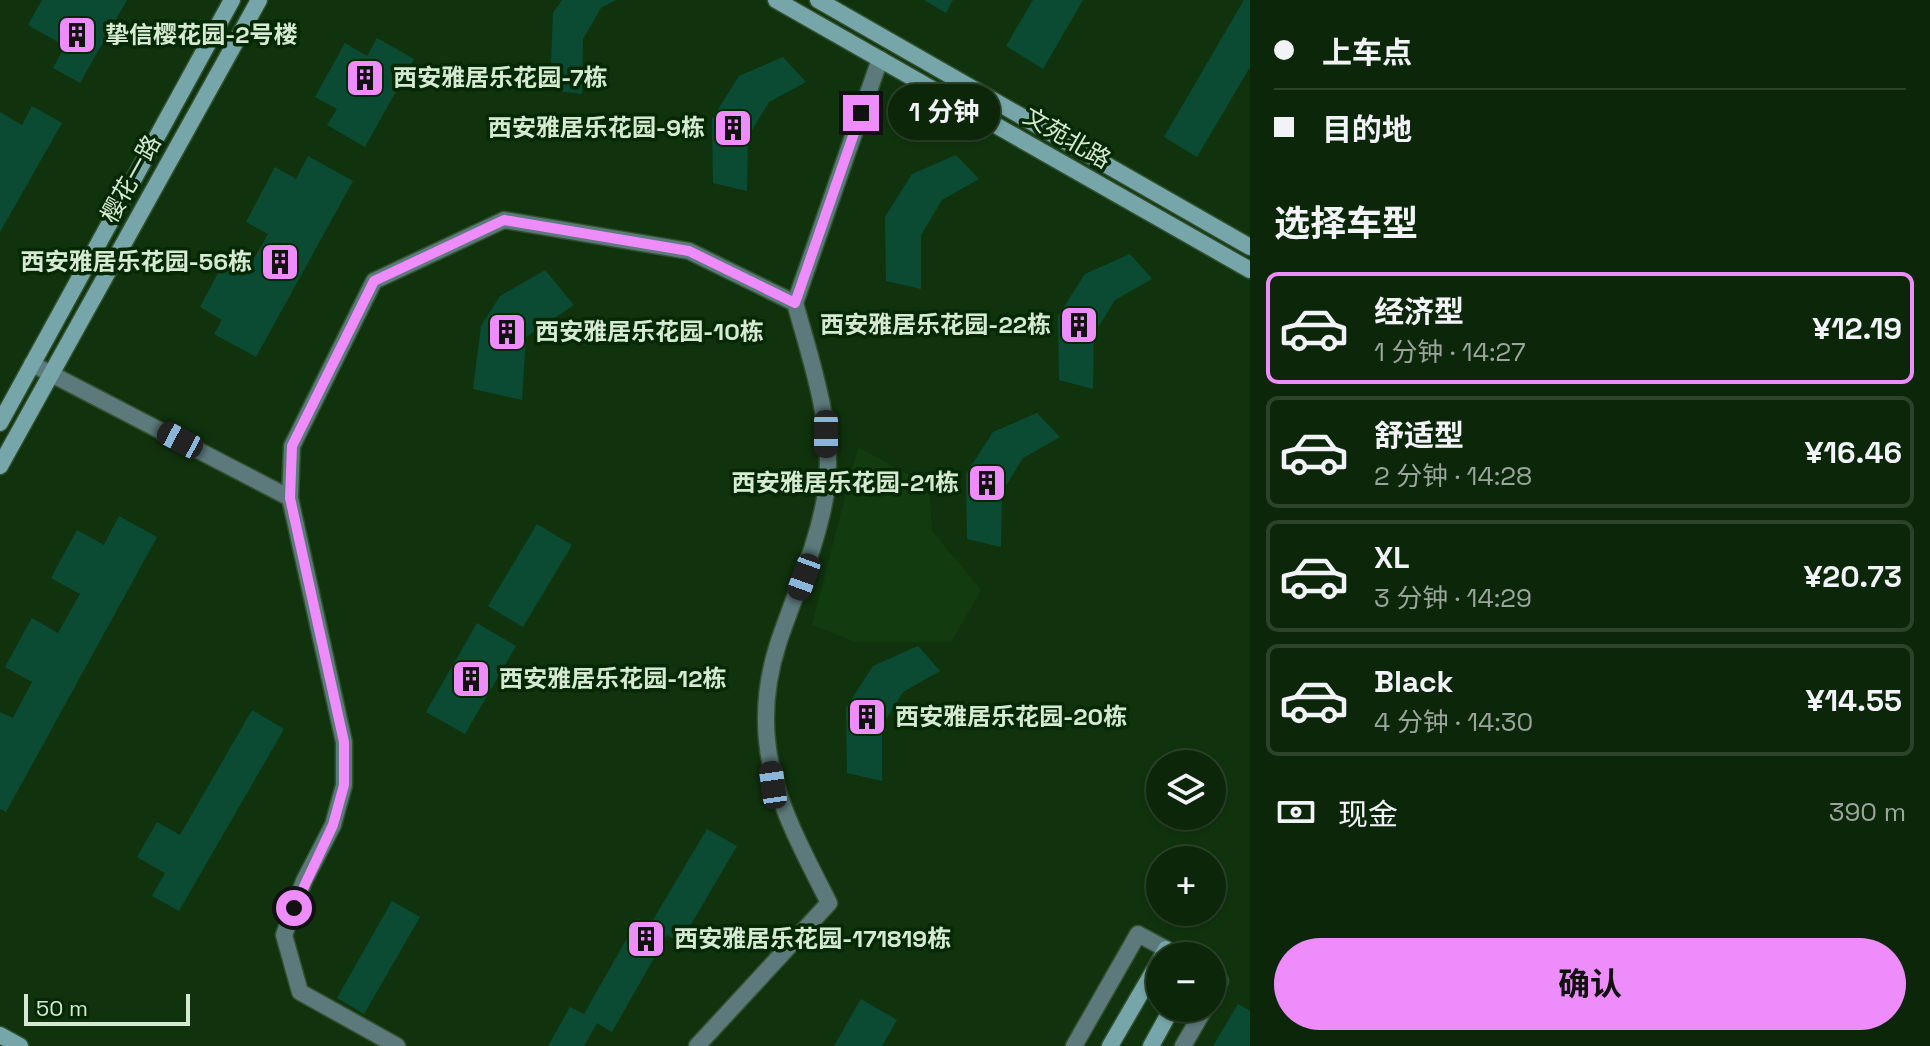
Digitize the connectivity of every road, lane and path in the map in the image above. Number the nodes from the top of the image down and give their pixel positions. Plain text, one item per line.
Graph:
1 (232, 0) edge
2 (259, 0) edge
3 (776, 0) edge
4 (818, 0) edge
5 (880, 59) junction
6 (1250, 247) edge
7 (1250, 270) edge
8 (795, 303) junction
9 (32, 364) junction
10 (50, 372) junction
11 (0, 423) edge
12 (0, 466) edge
13 (290, 498) junction
14 (1149, 942) edge
15 (1146, 988) edge
16 (1164, 1022) edge
17 (1197, 1022) edge
18 (0, 1035) edge
19 (20, 1046) edge
20 (397, 1046) edge
21 (697, 1046) edge
22 (1074, 1046) edge
23 (1110, 1046) edge
24 (1151, 1046) edge
25 (1183, 1046) edge

1 - 9 street, 樱花一路
2 - 10 street, 樱花一路
3 - 5 street, 文苑北路
4 - 6 street, 文苑北路
5 - 7 street, 文苑北路
5 - 8 street
8 - 13 street
8 - 21 street
9 - 10 street
9 - 11 street, 樱花一路
10 - 12 street, 樱花一路
10 - 13 street
13 - 20 street
14 - 22 street
15 - 23 street
16 - 24 street
17 - 25 street
18 - 19 street

